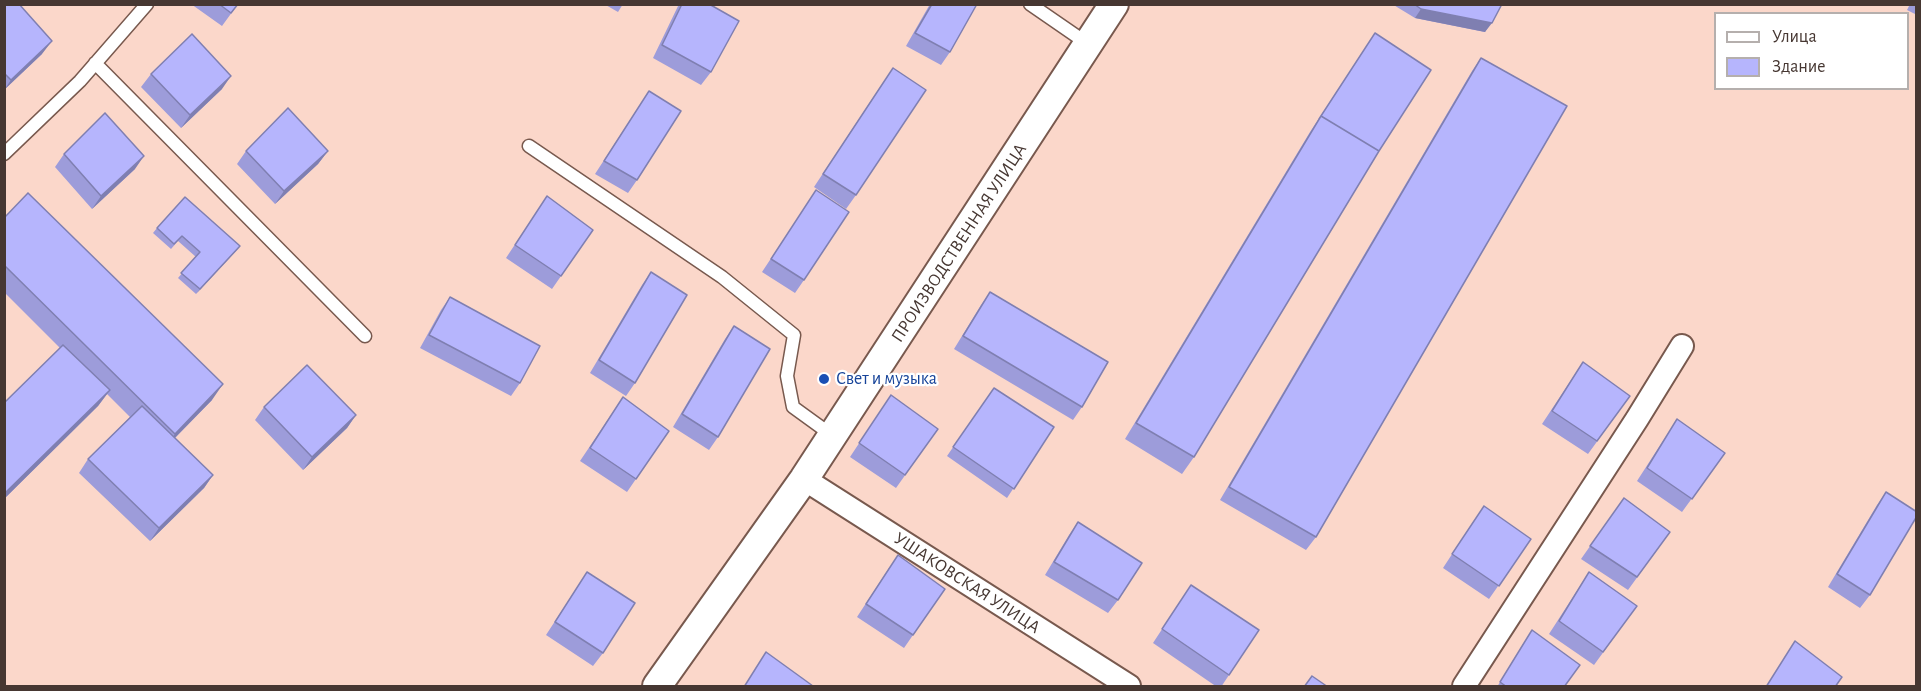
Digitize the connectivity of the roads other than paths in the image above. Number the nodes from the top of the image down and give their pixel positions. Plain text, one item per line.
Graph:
1 (147, 4) edge
2 (1030, 4) edge
3 (1114, 4) edge
4 (1089, 44) junction
5 (95, 63) junction
6 (529, 146) dead end
7 (4, 154) edge
8 (364, 336) dead end
9 (1682, 346) dead end
10 (833, 436) junction
11 (804, 479) junction
12 (657, 687) edge
13 (1129, 687) edge
14 (1464, 687) edge

1 - 5 lane
2 - 4 lane
3 - 4 street, ПРОИЗВОДСТВЕННАЯ УЛИЦА
4 - 10 street, ПРОИЗВОДСТВЕННАЯ УЛИЦА
5 - 7 lane
5 - 8 lane
6 - 10 lane
9 - 14 street
10 - 11 street, ПРОИЗВОДСТВЕННАЯ УЛИЦА
11 - 12 street, ПРОИЗВОДСТВЕННАЯ УЛИЦА
11 - 13 street, УШАКОВСКАЯ УЛИЦА

